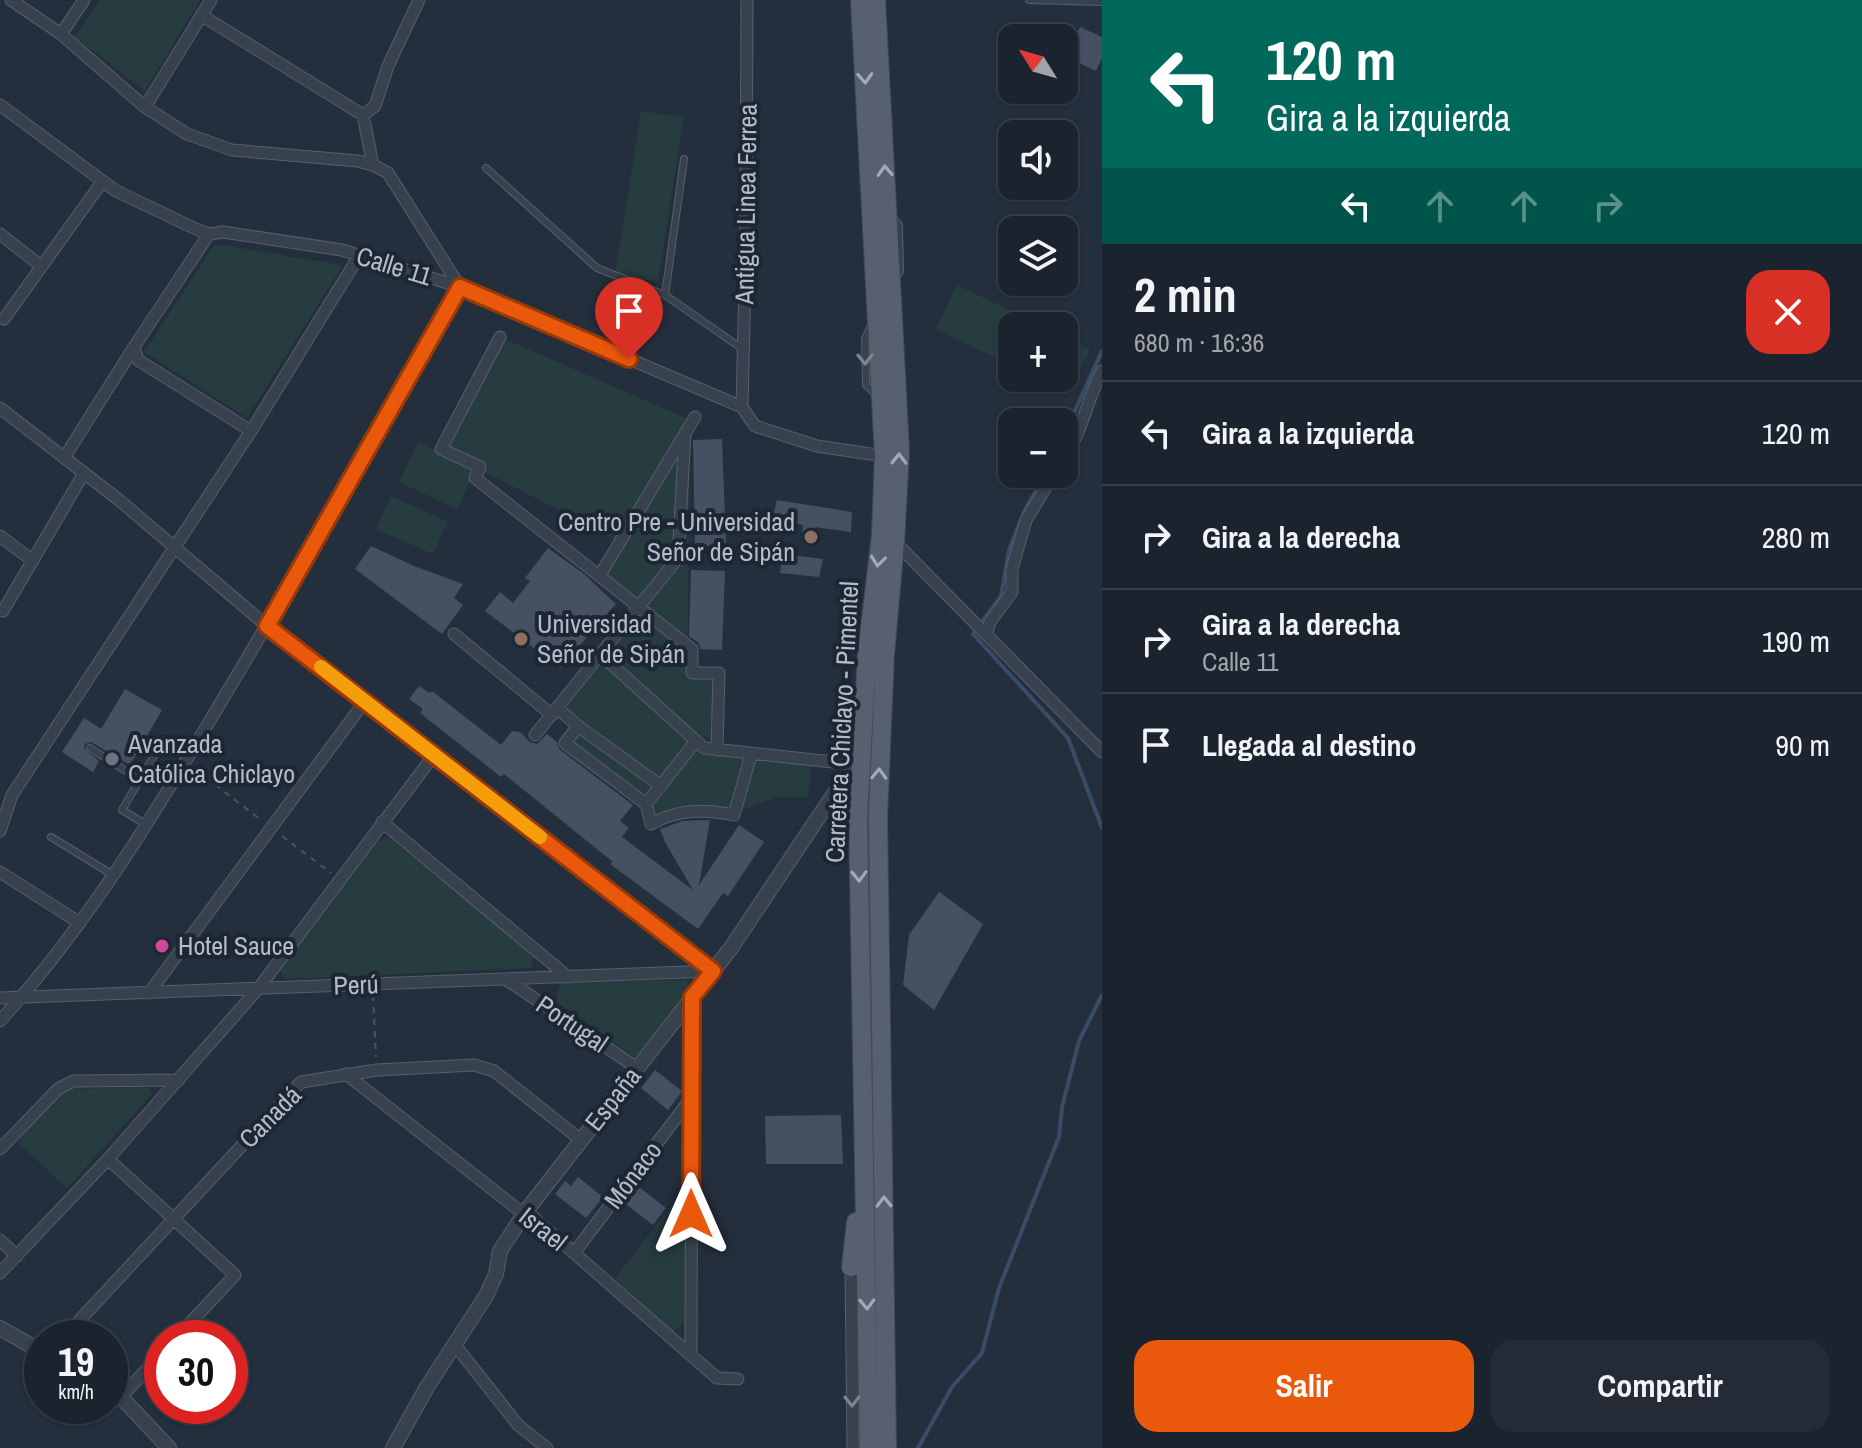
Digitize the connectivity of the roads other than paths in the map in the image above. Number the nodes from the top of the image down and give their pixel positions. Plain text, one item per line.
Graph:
1 (11, 0) edge
2 (84, 0) edge
3 (211, 0) edge
4 (419, 0) edge
5 (747, 0) edge
6 (860, 0) edge
7 (876, 0) edge
8 (886, 0) edge
9 (1029, 0) edge
10 (1102, 2) edge
11 (201, 15) junction
12 (61, 34) junction
13 (879, 60) junction
14 (0, 105) edge
15 (145, 107) junction
16 (363, 115) junction
17 (684, 159) dead end
18 (373, 165) junction
19 (486, 168) dead end
20 (102, 182) junction
21 (0, 234) edge
22 (209, 234) junction
23 (359, 256) junction
24 (41, 266) junction
25 (460, 287) junction
26 (665, 295) junction
27 (4, 319) dead end
28 (500, 337) dead end
29 (134, 347) junction
30 (744, 350) junction
31 (1102, 371) edge
32 (742, 407) junction
33 (0, 408) edge
34 (695, 417) dead end
35 (251, 431) junction
36 (685, 433) junction
37 (1078, 434) edge
38 (884, 456) junction
39 (64, 458) junction
40 (84, 473) junction
41 (1045, 488) edge
42 (0, 536) edge
43 (895, 542) junction
44 (174, 546) junction
45 (33, 561) junction
46 (600, 575) junction
47 (640, 606) junction
48 (3, 611) dead end
49 (267, 626) junction
50 (984, 633) junction
51 (454, 634) dead end
52 (600, 654) junction
53 (365, 701) junction
54 (555, 712) junction
55 (578, 726) junction
56 (535, 735) dead end
57 (696, 741) junction
58 (90, 748) dead end
59 (717, 750) junction
60 (1102, 752) edge
61 (434, 755) junction
62 (751, 755) junction
63 (154, 756) dead end
64 (624, 759) junction
65 (860, 765) junction
66 (612, 778) junction
67 (140, 780) junction
68 (661, 786) junction
69 (646, 804) junction
70 (382, 822) junction
71 (147, 825) junction
72 (0, 831) edge
73 (51, 837) dead end
74 (0, 872) edge
75 (113, 875) junction
76 (80, 923) junction
77 (713, 971) junction
78 (568, 977) junction
79 (507, 979) junction
80 (258, 989) junction
81 (149, 993) junction
82 (692, 997) junction
83 (0, 998) edge
84 (21, 998) junction
85 (0, 1021) edge
86 (637, 1068) junction
87 (346, 1074) junction
88 (179, 1080) junction
89 (692, 1097) junction
90 (865, 1139) junction
91 (581, 1140) junction
92 (0, 1149) edge
93 (108, 1159) junction
94 (526, 1211) junction
95 (174, 1217) junction
96 (0, 1240) edge
97 (574, 1253) junction
98 (17, 1256) junction
99 (851, 1267) joint
100 (0, 1273) edge
101 (80, 1320) edge
102 (193, 1320) edge
103 (0, 1328) edge
104 (24, 1342) edge
105 (455, 1345) junction
106 (691, 1354) junction
107 (144, 1369) edge
108 (738, 1379) dead end
109 (128, 1383) edge
110 (128, 1407) edge
111 (169, 1448) edge
112 (393, 1448) edge
113 (547, 1448) edge
114 (853, 1448) edge
115 (869, 1448) edge
116 (887, 1448) edge

1 - 12 street
2 - 12 street
3 - 11 street
4 - 16 street
5 - 30 street, Antigua Linea Ferrea
6 -> 38 main road, Carretera Chiclayo - Pimentel
7 - 13 main road, Carretera Chiclayo - Pimentel
8 - 13 main road
9 - 10 lane
11 - 15 street
11 - 16 street
12 - 15 street
43 -> 13 main road, Carretera Chiclayo - Pimentel
14 - 20 street, Calle 11
15 - 18 street
16 - 18 street
17 - 26 lane
18 - 25 street
19 - 26 lane
20 - 22 street, Calle 11
20 - 24 street
21 - 24 street
22 - 23 street, Calle 11
22 - 29 street
23 - 25 street, Calle 11
23 - 35 street
24 - 27 street
25 - 32 street, Calle 11
25 - 49 street
26 - 30 lane
28 - 46 street
29 - 35 street
29 - 39 street
30 - 32 street, Antigua Linea Ferrea
31 - 37 street
32 - 38 street, Calle 11
33 - 39 street
34 - 36 street
35 - 44 street
36 - 46 street
36 - 47 street
38 -> 65 main road, Carretera Chiclayo - Pimentel
39 - 40 street
40 - 44 street
40 - 45 street
41 - 50 street
42 - 45 street
43 - 50 street
116 -> 43 main road, Carretera Chiclayo - Pimentel
44 - 49 street
44 - 72 street
45 - 48 street
46 - 47 street
47 - 52 street
47 - 59 street
49 - 53 street
49 - 71 street
50 - 60 street
51 - 54 street
52 - 54 street
52 - 57 street
53 - 61 street
53 - 81 street
54 - 55 street
54 - 56 street
55 - 64 street
55 - 66 street
57 - 59 street
57 - 68 street
58 - 67 lane
59 - 62 street
61 - 70 street
61 - 77 street
62 - 65 street
62 - 69 street
63 - 67 lane
64 - 66 street
64 - 68 street
65 - 77 street, España
65 -> 90 main road, Carretera Chiclayo - Pimentel
66 - 69 street
67 - 71 lane
68 - 69 street
70 - 78 street
70 - 80 street
71 - 75 street
73 - 75 lane
74 - 76 street
75 - 76 street
76 - 84 street
77 - 78 street, Perú
77 - 82 street, España
78 - 79 street, Perú
79 - 80 street, Perú
79 - 86 street, Portugal
80 - 81 street, Perú
80 - 88 street
81 - 84 street, Perú
82 - 86 street, España
82 - 89 street
83 - 84 street, Perú
84 - 85 street
86 - 91 street, España
87 - 91 street, Canadá
87 - 94 street, Israel
87 - 95 street, Canadá
88 - 92 street
88 - 93 street
89 - 97 street, Mónaco
89 - 106 street
90 - 99 main road
90 -> 115 main road, Carretera Chiclayo - Pimentel
91 - 94 street, España
93 - 95 street
93 - 98 street
94 - 97 street, Israel
94 - 105 street, España
95 - 101 street, Canadá
95 - 102 street
96 - 98 street
97 - 106 street, Israel
98 - 100 street
99 -> 114 street
103 - 104 street
105 - 112 street, España
105 - 113 street
106 - 108 street, Israel
107 - 109 street
110 - 111 street

